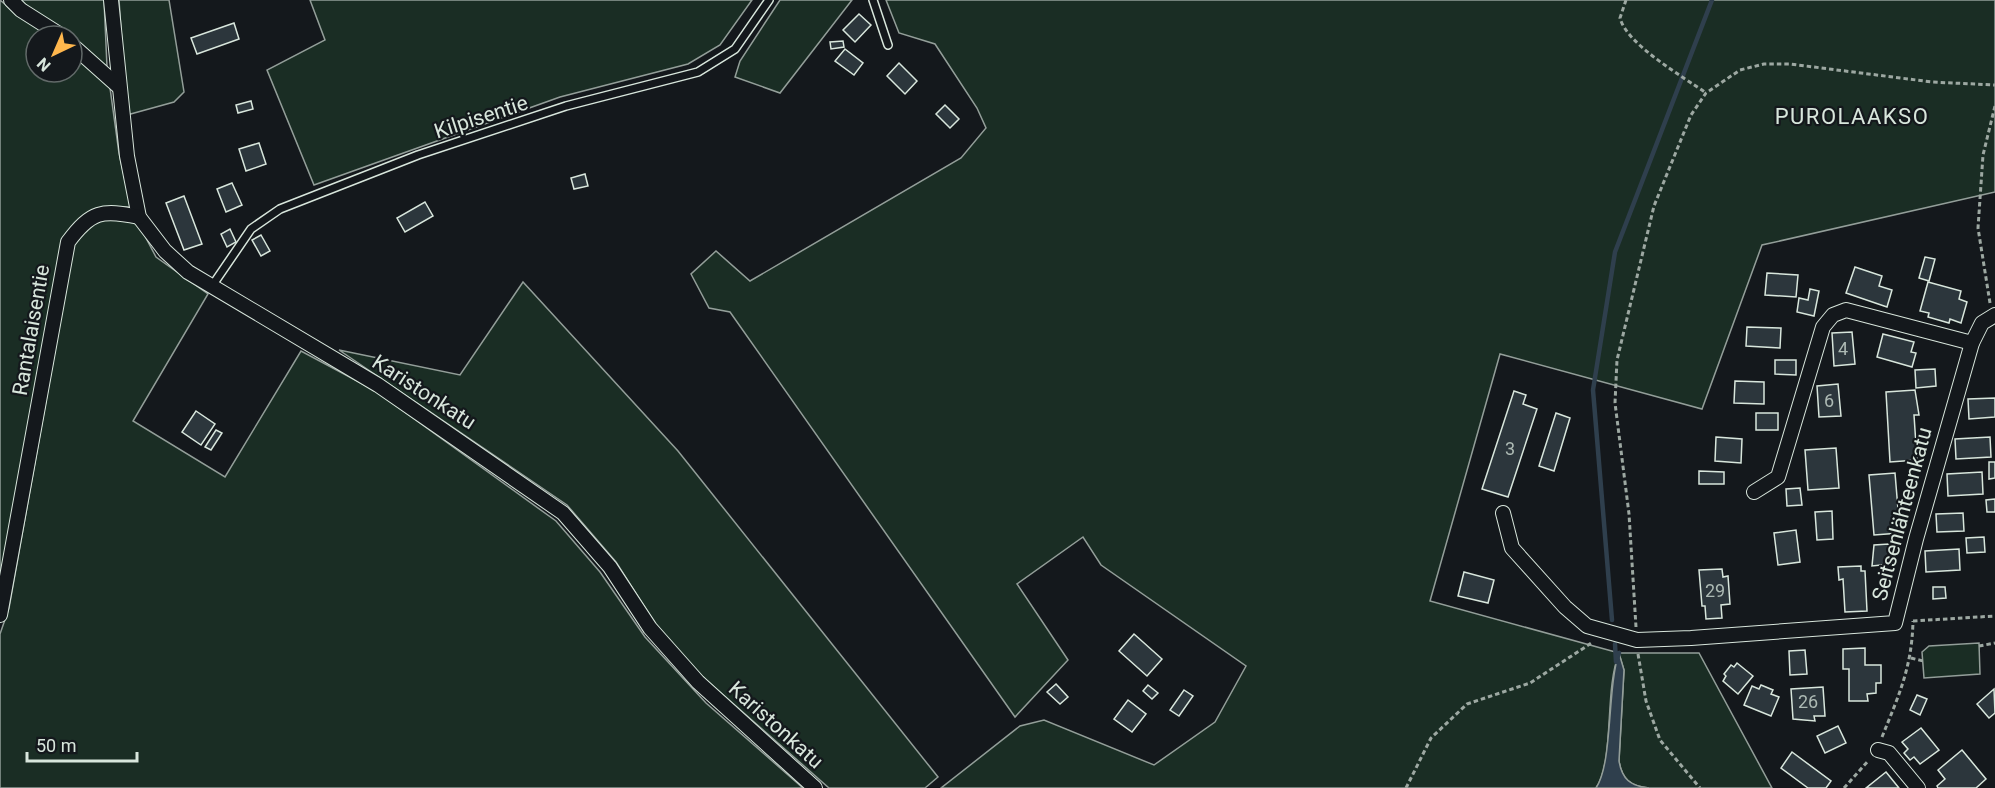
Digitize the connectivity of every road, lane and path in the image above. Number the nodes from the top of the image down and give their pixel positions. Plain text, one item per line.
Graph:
1 (11, 0) edge
2 (111, 0) edge
3 (769, 0) edge
4 (873, 0) edge
5 (1626, 0) edge
6 (43, 24) edge
7 (888, 45) dead end
8 (84, 56) edge
9 (1995, 84) edge
10 (118, 86) junction
11 (1706, 93) junction
12 (1995, 106) edge
13 (139, 217) junction
14 (212, 286) junction
15 (1994, 316) edge
16 (1972, 343) junction
17 (1754, 492) dead end
18 (1503, 513) dead end
19 (0, 615) edge
20 (1995, 616) edge
21 (1913, 621) junction
22 (1895, 622) junction
23 (1609, 632) junction
24 (1637, 640) junction
25 (1995, 643) edge
26 (1979, 646) dead end
27 (1911, 658) junction
28 (1923, 661) dead end
29 (1878, 750) junction
30 (815, 788) edge
31 (1406, 788) edge
32 (1700, 788) edge
33 (1844, 788) edge
34 (1918, 788) edge

1 - 6 street
2 - 10 street, Karistonkatu
3 - 14 lane, Kilpisentie
4 - 7 lane
5 - 11 path
8 - 10 street
9 - 11 path
10 - 13 street, Karistonkatu
11 - 24 path
12 - 15 path
13 - 14 street, Karistonkatu
13 - 19 street, Rantalaisentie
14 - 30 street, Karistonkatu
15 - 16 street, Seitsenlähteenkatu
16 - 17 street
16 - 22 street, Seitsenlähteenkatu
18 - 23 street, Seitsenlähteenkatu
20 - 21 path
21 - 22 path
21 - 27 path
22 - 24 street, Seitsenlähteenkatu
23 - 24 street, Seitsenlähteenkatu
23 - 31 path
24 - 32 path
25 - 26 path
27 - 28 path
27 - 29 path
29 - 33 path
29 - 34 street

